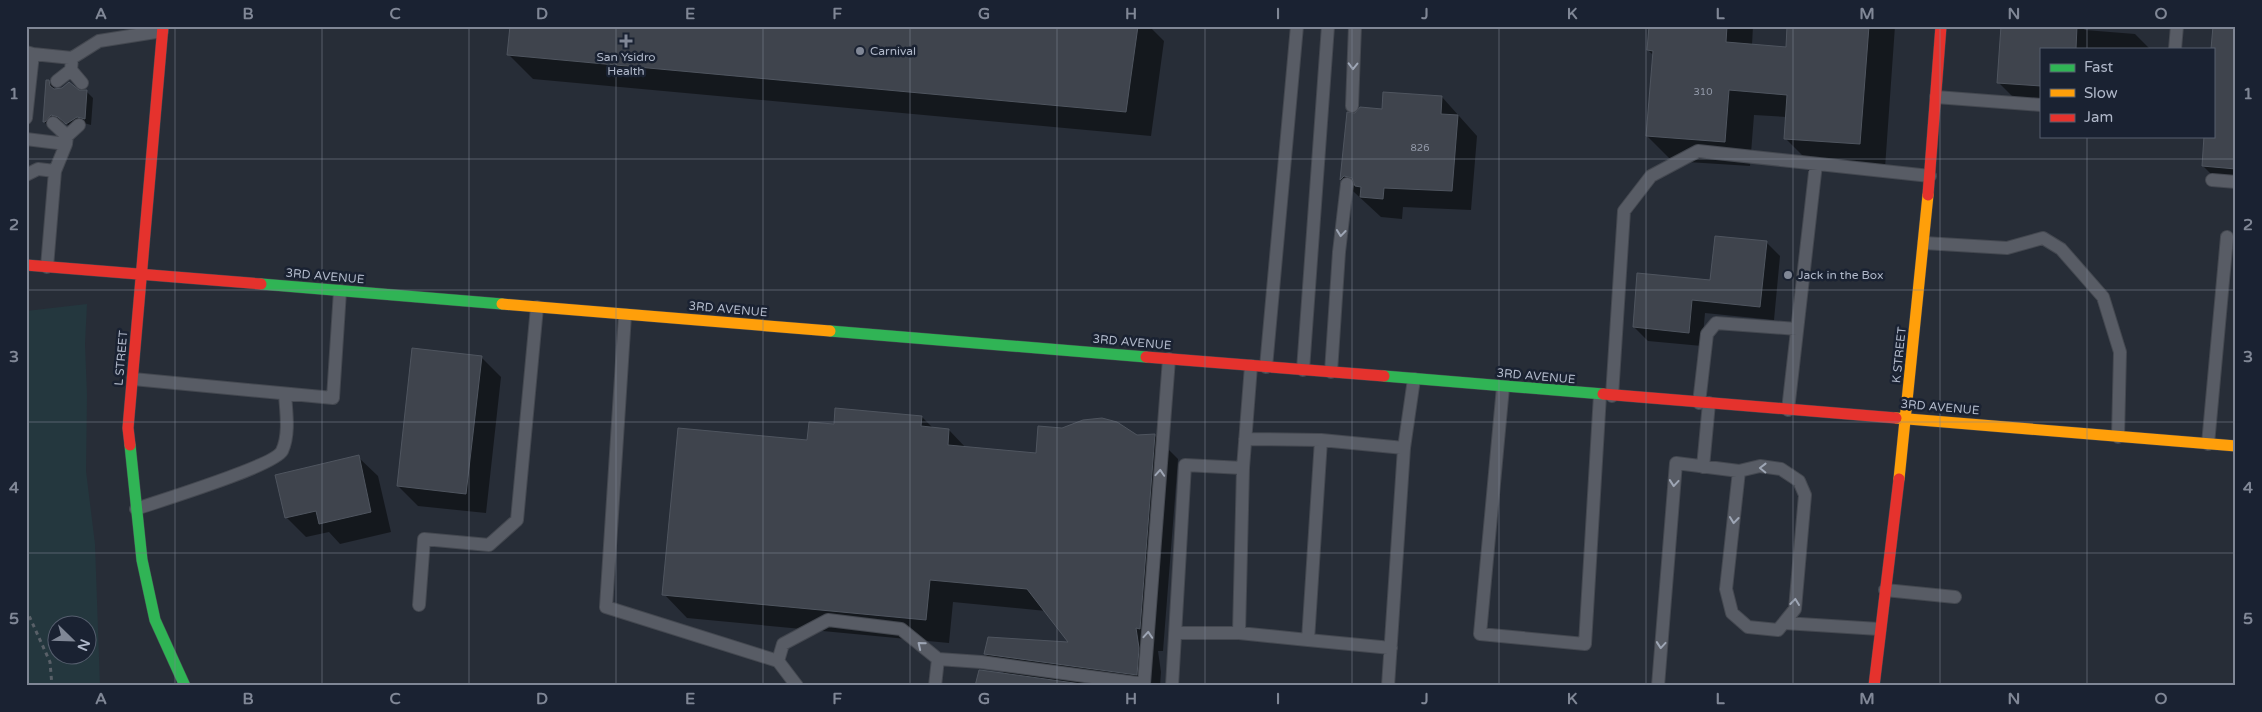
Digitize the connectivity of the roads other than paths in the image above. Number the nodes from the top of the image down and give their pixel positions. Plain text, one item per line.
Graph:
1 (1297, 26) edge
2 (1328, 26) edge
3 (1355, 26) edge
4 (1941, 26) edge
5 (2177, 26) edge
6 (162, 29) edge
7 (2175, 48) edge
8 (30, 53) edge
9 (72, 64) junction
10 (57, 81) dead end
11 (82, 83) dead end
12 (1936, 97) junction
13 (2040, 105) edge
14 (1352, 106) dead end
15 (26, 118) edge
16 (53, 123) dead end
17 (79, 124) dead end
18 (26, 139) edge
19 (66, 140) junction
20 (26, 162) edge
21 (1816, 164) junction
22 (55, 171) junction
23 (32, 172) edge
24 (1930, 176) junction
25 (2212, 180) dead end
26 (2236, 182) edge
27 (1347, 184) dead end
28 (2227, 237) dead end
29 (1924, 243) junction
30 (26, 265) edge
31 (47, 267) junction
32 (143, 275) junction
33 (340, 291) junction
34 (537, 308) junction
35 (626, 315) junction
36 (1797, 329) junction
37 (1169, 360) junction
38 (1250, 366) junction
39 (1266, 367) junction
40 (1303, 370) junction
41 (1331, 372) junction
42 (133, 379) junction
43 (1414, 379) junction
44 (1503, 387) junction
45 (285, 394) junction
46 (1606, 395) junction
47 (1704, 403) junction
48 (1788, 410) junction
49 (1906, 418) junction
50 (2118, 437) junction
51 (1245, 439) junction
52 (1321, 440) junction
53 (2208, 444) junction
54 (2236, 446) edge
55 (1404, 448) junction
56 (1703, 467) junction
57 (1243, 468) junction
58 (1739, 471) junction
59 (136, 509) junction
60 (1885, 590) junction
61 (1955, 596) dead end
62 (419, 605) dead end
63 (1784, 622) junction
64 (1879, 629) junction
65 (1175, 633) junction
66 (1239, 633) junction
67 (1308, 640) junction
68 (1391, 648) junction
69 (938, 659) junction
70 (778, 661) junction
71 (185, 686) edge
72 (797, 686) edge
73 (935, 686) edge
74 (1172, 686) edge
75 (1388, 686) edge
76 (1658, 686) edge
77 (1874, 686) edge

1 - 39 lane
2 - 40 lane
3 -> 14 lane
4 - 12 main road, K STREET
5 - 7 lane
6 - 9 lane
6 - 32 main road, L STREET
8 - 9 lane
8 - 15 lane
9 - 10 lane
9 - 11 lane
12 - 13 lane
12 - 24 main road, K STREET
16 - 19 lane
17 - 19 lane
18 - 19 lane
19 - 22 lane
20 - 23 lane
21 - 24 lane
21 - 36 lane
21 - 46 lane
22 - 23 lane
22 - 31 lane
24 - 29 main road, K STREET
25 - 26 lane
27 -> 41 lane
28 - 53 lane
29 - 49 main road, K STREET
29 - 50 lane
30 - 31 main road, 3RD AVENUE
31 - 32 main road, 3RD AVENUE
32 - 33 main road, 3RD AVENUE
32 - 42 main road, L STREET
33 - 34 main road, 3RD AVENUE
33 - 45 lane
34 - 35 main road, 3RD AVENUE
34 - 62 lane
35 - 37 main road, 3RD AVENUE
35 - 70 lane
36 - 47 lane
36 - 48 lane
37 - 38 main road, 3RD AVENUE
69 -> 37 lane
38 - 39 main road, 3RD AVENUE
38 - 51 lane
39 - 40 main road, 3RD AVENUE
40 - 41 main road, 3RD AVENUE
41 - 43 main road, 3RD AVENUE
42 - 45 lane
42 - 59 main road, L STREET
43 - 44 main road, 3RD AVENUE
43 - 55 lane
44 - 46 main road, 3RD AVENUE
44 - 46 lane
45 - 59 lane
46 - 47 main road, 3RD AVENUE
47 - 48 main road, 3RD AVENUE
47 - 56 lane
48 - 49 main road, 3RD AVENUE
49 - 50 main road, 3RD AVENUE
49 - 60 main road, K STREET
50 - 53 main road, 3RD AVENUE
51 - 52 lane
51 - 57 lane
52 - 55 lane
52 - 67 lane
53 - 54 main road, 3RD AVENUE
55 - 68 lane
56 - 58 lane
56 -> 76 lane
57 - 65 lane
57 - 66 lane
58 -> 63 lane
63 -> 58 lane
59 - 71 main road, L STREET
60 - 61 lane
60 - 64 main road, K STREET
63 - 64 lane
64 - 77 main road, K STREET
65 - 66 lane
65 - 74 lane
66 - 67 lane
67 - 68 lane
68 - 75 lane
69 -> 70 lane
69 - 73 lane
70 - 72 lane

